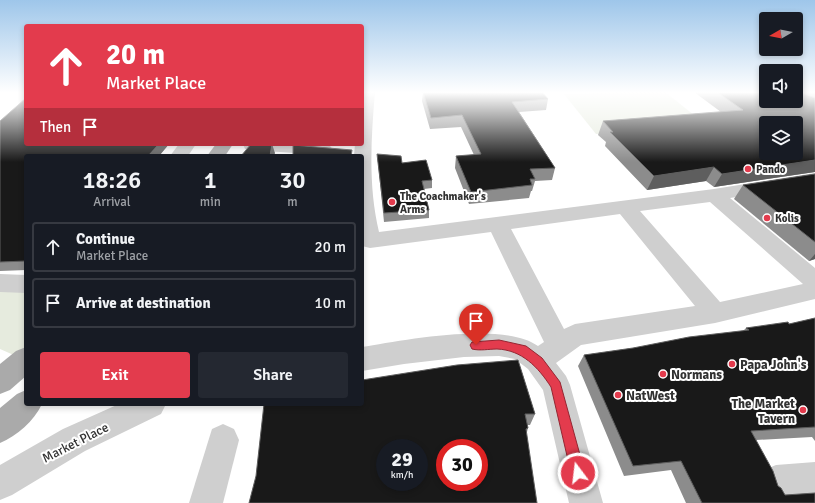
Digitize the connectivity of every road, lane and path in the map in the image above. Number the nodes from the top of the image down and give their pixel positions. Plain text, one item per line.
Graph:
1 (268, 146) edge
2 (352, 146) edge
3 (351, 151) junction
4 (352, 154) edge
5 (815, 179) edge
6 (766, 186) junction
7 (364, 191) edge
8 (714, 195) junction
9 (782, 198) edge
10 (625, 207) junction
11 (498, 224) junction
12 (815, 281) edge
13 (0, 283) edge
14 (24, 284) edge
15 (815, 290) edge
16 (715, 314) junction
17 (548, 354) junction
18 (364, 359) edge
19 (24, 361) edge
20 (0, 381) edge
21 (24, 406) edge
22 (147, 406) edge
23 (0, 428) edge
24 (223, 440) dead end
25 (815, 479) edge
26 (776, 482) edge
27 (0, 483) edge
28 (206, 503) edge
29 (586, 503) edge

1 - 3 street
2 - 3 street
3 - 4 street
5 - 6 street
6 - 8 street
6 - 9 street
7 - 11 street
8 - 10 street
8 - 12 street
10 - 11 street
10 - 16 street
11 - 17 street
13 - 14 street
15 - 16 street
16 - 17 street
17 - 18 street
17 - 29 street
19 - 20 main road
21 - 23 main road
22 - 27 street, Market Place
24 - 28 street
25 - 26 street

